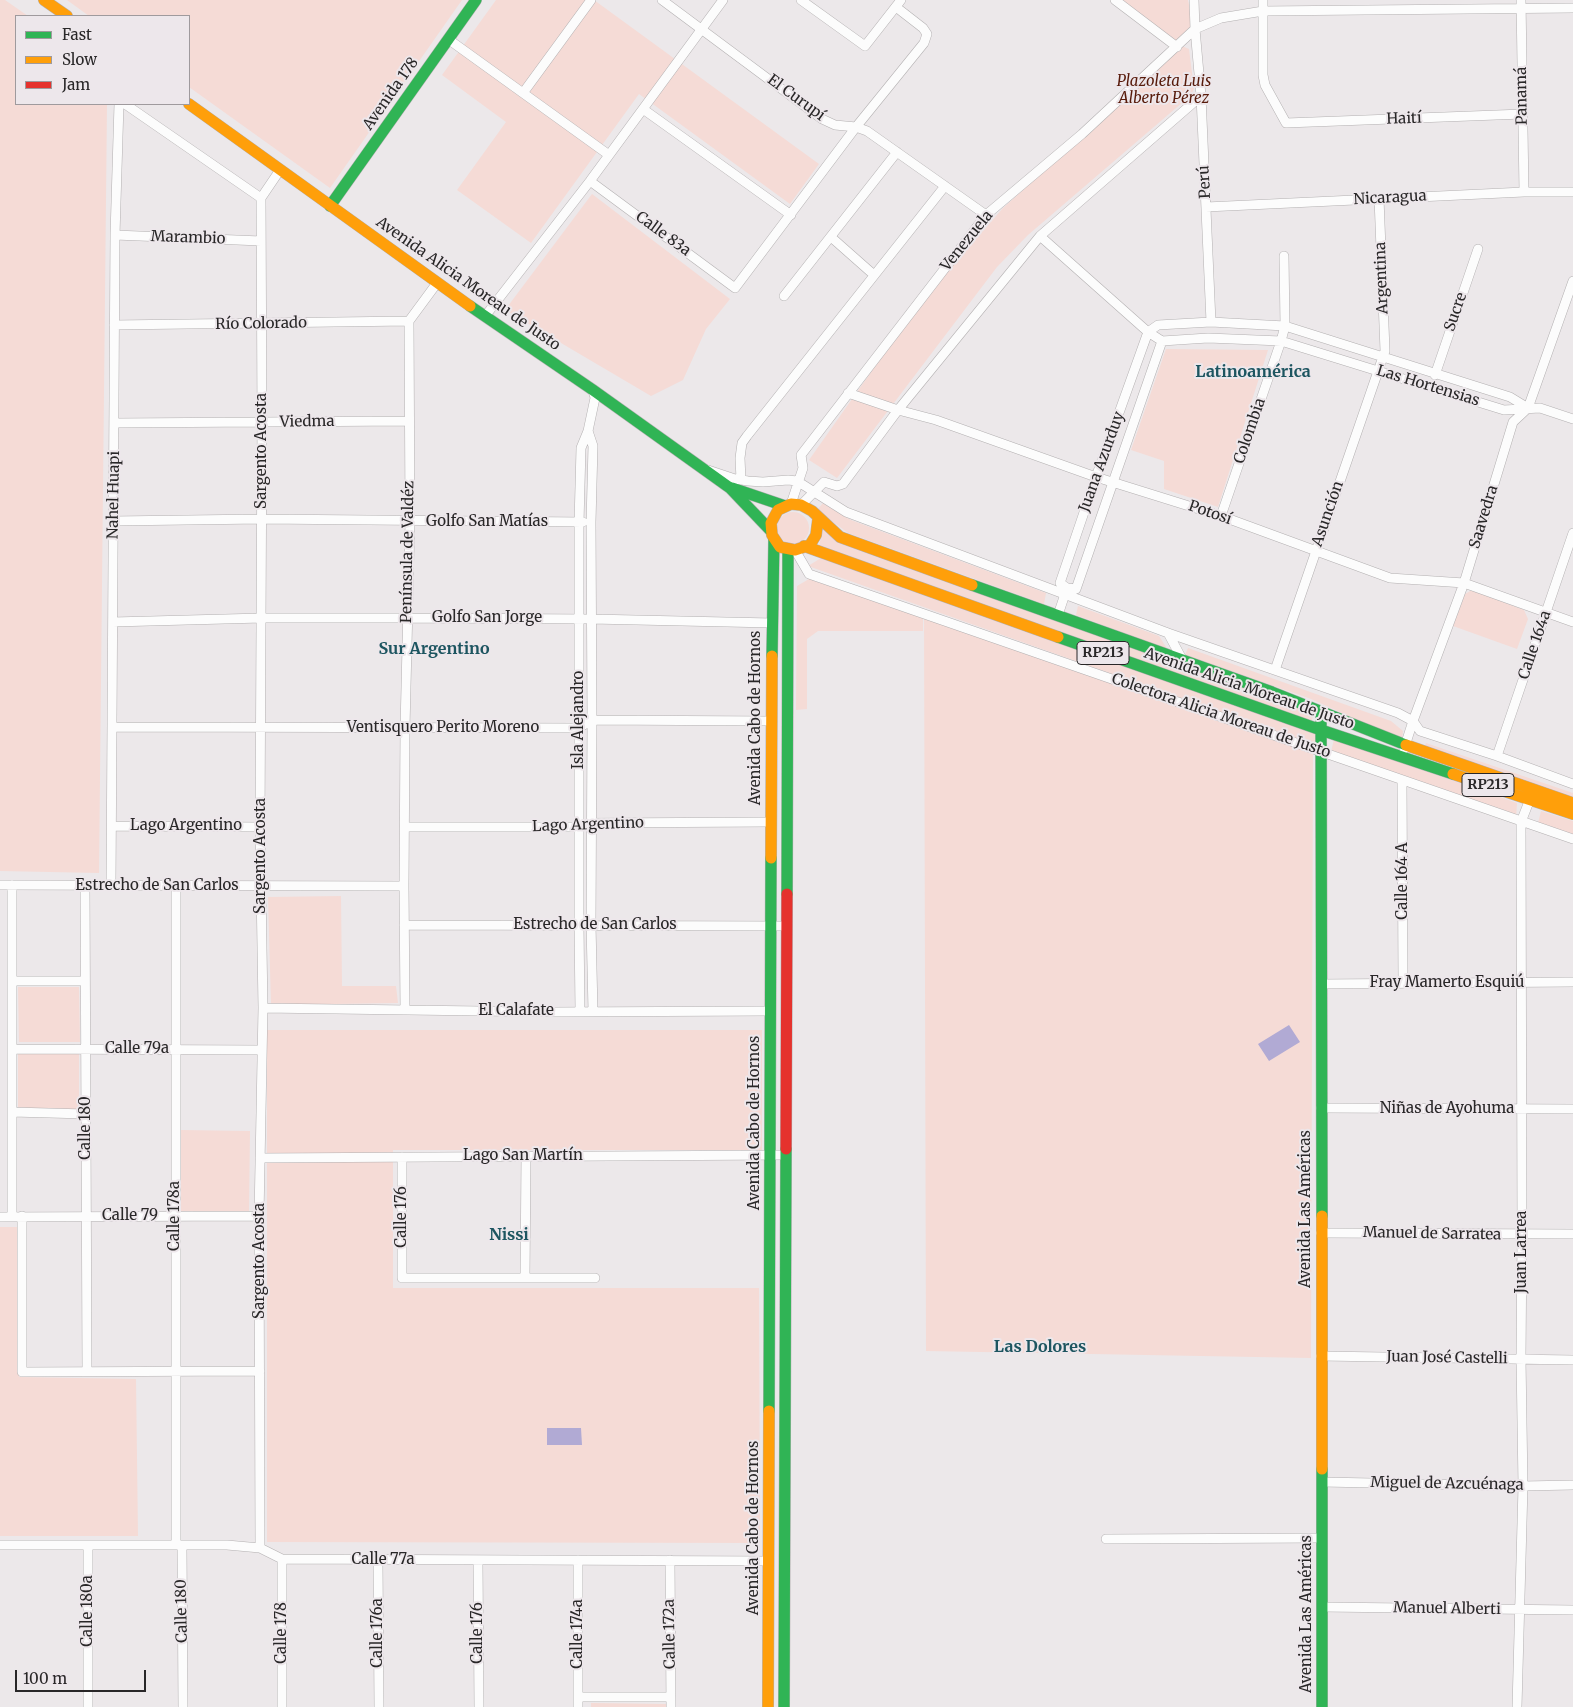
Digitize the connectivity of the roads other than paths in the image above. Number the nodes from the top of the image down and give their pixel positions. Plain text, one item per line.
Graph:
1 (44, 0) edge
2 (476, 0) edge
3 (591, 0) edge
4 (662, 0) edge
5 (723, 0) edge
6 (801, 0) edge
7 (1115, 0) edge
8 (1194, 0) edge
9 (1263, 0) edge
10 (899, 4) edge
11 (1522, 5) edge
12 (1573, 8) edge
13 (1263, 11) junction
14 (66, 15) edge
15 (701, 29) junction
16 (1195, 30) junction
17 (448, 39) junction
18 (1177, 47) junction
19 (523, 93) junction
20 (1201, 96) junction
21 (120, 105) edge
22 (126, 105) edge
23 (190, 105) edge
24 (643, 109) junction
25 (1522, 114) junction
26 (856, 126) junction
27 (897, 152) junction
28 (609, 155) junction
29 (280, 170) junction
30 (590, 181) junction
31 (945, 186) junction
32 (1524, 192) junction
33 (1573, 192) edge
34 (261, 198) junction
35 (1379, 198) junction
36 (330, 206) junction
37 (1206, 207) junction
38 (791, 215) junction
39 (986, 215) junction
40 (115, 235) junction
41 (1040, 236) junction
42 (831, 237) junction
43 (261, 241) junction
44 (1478, 249) dead end
45 (1284, 256) dead end
46 (874, 275) junction
47 (1573, 281) edge
48 (437, 283) junction
49 (784, 296) dead end
50 (486, 315) junction
51 (409, 321) junction
52 (1211, 322) junction
53 (262, 324) junction
54 (114, 325) junction
55 (1285, 326) junction
56 (1148, 332) junction
57 (1162, 341) junction
58 (1281, 341) junction
59 (1382, 358) junction
60 (1378, 371) junction
61 (1435, 374) junction
62 (593, 390) junction
63 (848, 392) junction
64 (1528, 408) junction
65 (898, 410) junction
66 (1573, 419) edge
67 (408, 421) junction
68 (115, 423) junction
69 (262, 423) junction
70 (588, 431) junction
71 (699, 466) junction
72 (1096, 477) junction
73 (741, 480) junction
74 (798, 481) junction
75 (1114, 482) junction
76 (730, 488) junction
77 (814, 491) junction
78 (792, 505) junction
79 (1221, 516) junction
80 (818, 519) junction
81 (262, 520) junction
82 (113, 521) junction
83 (410, 522) junction
84 (591, 522) junction
85 (579, 523) junction
86 (1573, 533) edge
87 (773, 535) junction
88 (796, 549) junction
89 (1315, 551) junction
90 (1464, 583) junction
91 (1066, 592) junction
92 (1546, 614) junction
93 (1058, 615) junction
94 (262, 618) junction
95 (408, 618) junction
96 (579, 619) junction
97 (591, 619) junction
98 (113, 622) junction
99 (1573, 622) edge
100 (772, 623) junction
101 (1168, 633) junction
102 (1182, 659) junction
103 (1275, 670) junction
104 (1321, 712) junction
105 (592, 720) junction
106 (771, 721) junction
107 (1413, 721) junction
108 (112, 727) junction
109 (260, 727) junction
110 (405, 728) junction
111 (579, 728) junction
112 (1321, 730) junction
113 (1405, 745) junction
114 (1321, 751) junction
115 (1497, 756) junction
116 (1402, 757) junction
117 (1402, 781) junction
118 (1573, 784) edge
119 (1530, 799) junction
120 (1573, 804) edge
121 (1573, 814) edge
122 (771, 822) junction
123 (1521, 822) junction
124 (591, 823) junction
125 (112, 826) junction
126 (260, 826) junction
127 (405, 827) junction
128 (579, 827) junction
129 (1573, 840) edge
130 (0, 885) edge
131 (12, 885) junction
132 (85, 886) junction
133 (111, 886) junction
134 (176, 886) junction
135 (260, 886) junction
136 (404, 886) junction
137 (404, 925) junction
138 (579, 925) junction
139 (591, 925) junction
140 (770, 926) junction
141 (786, 926) junction
142 (12, 981) junction
143 (85, 982) junction
144 (1403, 982) junction
145 (1573, 982) edge
146 (1521, 983) junction
147 (1321, 984) junction
148 (263, 1008) junction
149 (405, 1010) junction
150 (580, 1011) junction
151 (592, 1011) junction
152 (770, 1011) junction
153 (12, 1049) junction
154 (86, 1049) junction
155 (176, 1049) junction
156 (262, 1050) junction
157 (1321, 1108) junction
158 (1522, 1109) junction
159 (1573, 1109) edge
160 (12, 1112) junction
161 (86, 1114) junction
162 (770, 1155) junction
163 (785, 1155) junction
164 (526, 1156) junction
165 (402, 1157) junction
166 (260, 1158) junction
167 (0, 1216) edge
168 (12, 1216) junction
169 (22, 1216) junction
170 (86, 1216) junction
171 (175, 1216) junction
172 (259, 1216) junction
173 (1321, 1233) junction
174 (1573, 1234) edge
175 (1522, 1235) junction
176 (525, 1278) junction
177 (595, 1278) dead end
178 (1322, 1356) junction
179 (1521, 1359) junction
180 (1573, 1360) edge
181 (87, 1371) junction
182 (175, 1371) junction
183 (260, 1371) junction
184 (1322, 1482) junction
185 (1573, 1485) edge
186 (1523, 1486) junction
187 (1322, 1538) junction
188 (1106, 1539) dead end
189 (0, 1545) edge
190 (88, 1545) junction
191 (179, 1546) junction
192 (260, 1548) junction
193 (282, 1559) junction
194 (378, 1560) junction
195 (478, 1560) junction
196 (578, 1560) junction
197 (670, 1560) junction
198 (769, 1561) junction
199 (1322, 1607) junction
200 (1520, 1610) junction
201 (1573, 1610) edge
202 (578, 1697) junction
203 (671, 1702) edge
204 (88, 1707) edge
205 (183, 1707) edge
206 (282, 1707) edge
207 (379, 1707) edge
208 (479, 1707) edge
209 (578, 1707) edge
210 (768, 1707) edge
211 (784, 1707) edge
212 (1322, 1707) edge
213 (1517, 1707) edge

1 - 14 main road
2 - 17 main road, Avenida 178
3 - 19 street
4 - 15 street, El Curupí
5 - 15 street
6 - 10 street
7 - 18 street
8 - 16 street, Perú
9 - 13 street
10 - 26 street
11 - 12 street, Venezuela
11 - 13 street, Venezuela
11 - 25 street, Panamá
13 - 16 street, Venezuela
13 - 25 street, Haití
15 - 24 street
15 - 26 street, El Curupí
16 - 18 street, Venezuela
16 - 20 street, Perú
17 - 19 street
17 - 36 main road, Avenida 178
18 - 39 street, Venezuela
19 - 28 street
20 - 37 street, Perú
20 - 41 street
21 - 40 street, Nahel Huapi
22 - 34 street
23 - 29 main road, Avenida Alicia Moreau de Justo / RP213
24 - 28 street
24 - 38 street
25 - 32 street, Panamá
26 - 27 street, El Curupí
26 - 38 street
27 - 31 street, El Curupí
27 - 42 street
28 - 30 street
29 - 34 street
29 - 36 main road, Avenida Alicia Moreau de Justo / RP213
30 - 38 street, Calle 83a
30 - 50 street
31 - 39 street, El Curupí
31 - 46 street
32 - 33 street, Nicaragua
32 - 35 street, Nicaragua
34 - 43 street, Sargento Acosta
35 - 37 street, Nicaragua
35 - 59 street, Argentina
36 - 48 main road, Avenida Alicia Moreau de Justo / RP213
37 - 52 street, Perú
39 - 63 street, Venezuela
40 - 43 street, Marambio
40 - 54 street, Nahel Huapi
41 - 56 street
41 - 65 street
42 - 46 street
42 - 49 street
43 - 53 street, Sargento Acosta
44 - 61 street, Sucre
45 - 55 street, Colombia
46 - 73 street
47 - 64 street, Saavedra
48 - 50 main road, Avenida Alicia Moreau de Justo / RP213
48 - 51 street
50 - 62 main road, Avenida Alicia Moreau de Justo / RP213
51 - 53 street, Río Colorado
51 - 67 street, Península de Valdéz
52 - 55 street, Las Hortensias
52 - 56 street, Las Hortensias
53 - 54 street, Río Colorado
53 - 69 street, Sargento Acosta
54 - 68 street, Nahel Huapi
55 - 58 street, Colombia
55 - 59 street, Las Hortensias
56 - 57 street
56 - 72 street, Juana Azurduy
57 - 58 street, Las Hortensias
57 - 75 street, Juana Azurduy
58 - 60 street, Las Hortensias
58 - 79 street, Colombia
59 - 60 street, Asunción
59 - 61 street, Las Hortensias
60 - 64 street, Las Hortensias
60 - 89 street, Asunción
61 - 64 street, Las Hortensias
62 - 70 street, Isla Alejandro
62 - 71 main road, Avenida Alicia Moreau de Justo / RP213
63 - 65 street, Potosí
63 - 74 street, Venezuela
64 - 66 street
64 - 90 street, Saavedra
65 - 72 street, Potosí
65 - 77 street
67 - 69 street, Viedma
67 - 83 street, Península de Valdéz
68 - 69 street, Viedma
68 - 82 street, Nahel Huapi
69 - 81 street, Sargento Acosta
70 - 84 street, Isla Alejandro
70 - 85 street, Isla Alejandro
71 - 73 street
71 - 76 main road, Avenida Alicia Moreau de Justo / RP213
72 - 75 street, Potosí
72 - 91 street, Juana Azurduy
73 - 74 street
74 - 77 street
74 - 78 street, Venezuela
75 - 79 street, Potosí
75 - 91 street, Juana Azurduy
76 - 78 main road, Avenida Alicia Moreau de Justo / RP213
76 - 87 main road, Avenida Alicia Moreau de Justo / RP213
77 - 78 street
77 - 91 street
78 - 80 main road, Avenida Alicia Moreau de Justo / RP213
78 - 87 main road
79 - 89 street, Potosí
80 - 88 main road
80 - 93 main road, Avenida Alicia Moreau de Justo / RP213
81 - 82 street, Golfo San Matías
81 - 83 street, Golfo San Matías
81 - 94 street, Sargento Acosta
82 - 98 street, Nahel Huapi
83 - 85 street, Golfo San Matías
83 - 95 street, Península de Valdéz
84 - 85 street, Golfo San Matías
84 - 97 street, Isla Alejandro
85 - 96 street, Isla Alejandro
86 - 92 street, Calle 164a
87 - 88 main road, Avenida Alicia Moreau de Justo / RP213
87 - 100 main road, Avenida Cabo de Hornos
88 - 112 main road, Avenida Alicia Moreau de Justo / RP213
88 - 114 street, Colectora Alicia Moreau de Justo
88 - 141 main road, Avenida Cabo de Hornos
89 - 90 street, Potosí
89 - 103 street, Asunción
90 - 92 street, Potosí
90 - 107 street, Saavedra
91 - 93 street, Juana Azurduy
91 - 101 street
92 - 99 street, Potosí
92 - 115 street, Calle 164a
93 - 102 main road, Avenida Alicia Moreau de Justo / RP213
94 - 95 street, Golfo San Jorge
94 - 98 street, Golfo San Jorge
94 - 109 street, Sargento Acosta
95 - 96 street, Golfo San Jorge
95 - 110 street, Península de Valdéz
96 - 97 street, Golfo San Jorge
96 - 111 street, Isla Alejandro
97 - 100 street, Golfo San Jorge
97 - 105 street, Isla Alejandro
98 - 108 street, Nahel Huapi
100 - 106 main road, Avenida Cabo de Hornos
101 - 102 street
101 - 103 street
102 - 104 main road, Avenida Alicia Moreau de Justo / RP213
103 - 107 street
104 - 112 main road, Avenida Las Américas
104 - 113 main road, Avenida Alicia Moreau de Justo / RP213
105 - 106 street
105 - 111 street
105 - 124 street, Isla Alejandro
106 - 122 main road, Avenida Cabo de Hornos
107 - 113 street, Saavedra
107 - 115 street
108 - 109 street, Ventisquero Perito Moreno
108 - 125 street, Nahel Huapi
109 - 110 street, Ventisquero Perito Moreno
109 - 126 street, Sargento Acosta
110 - 111 street, Ventisquero Perito Moreno
110 - 127 street, Península de Valdéz
111 - 128 street, Isla Alejandro
112 - 114 main road, Avenida Las Américas
112 - 116 main road, Avenida Alicia Moreau de Justo / RP213
113 - 116 street, Saavedra
113 - 120 main road, Avenida Alicia Moreau de Justo / RP213
114 - 117 street, Colectora Alicia Moreau de Justo
114 - 147 main road, Avenida Las Américas
115 - 118 street
116 - 119 main road, Avenida Alicia Moreau de Justo / RP213
117 - 123 street, Colectora Alicia Moreau de Justo
117 - 144 street, Calle 164 A
119 - 121 main road, Avenida Alicia Moreau de Justo / RP213
119 - 123 street, Juan Larrea
122 - 124 street, Lago Argentino
122 - 140 main road, Avenida Cabo de Hornos
123 - 129 street, Colectora Alicia Moreau de Justo
123 - 146 street, Juan Larrea
124 - 128 street, Lago Argentino
124 - 139 street, Isla Alejandro
125 - 126 street, Lago Argentino
125 - 133 street, Nahel Huapi
126 - 135 street, Sargento Acosta
127 - 128 street, Lago Argentino
127 - 136 street, Península de Valdéz
128 - 138 street, Isla Alejandro
130 - 131 street, Estrecho de San Carlos
131 - 132 street, Estrecho de San Carlos
131 - 142 street
132 - 133 street, Estrecho de San Carlos
132 - 143 street, Calle 180
133 - 134 street, Estrecho de San Carlos
134 - 135 street, Estrecho de San Carlos
134 - 155 street, Calle 178a
135 - 136 street, Estrecho de San Carlos
135 - 148 street, Sargento Acosta
136 - 137 street, Península de Valdéz
137 - 138 street, Estrecho de San Carlos
137 - 149 street, Península de Valdéz
138 - 139 street, Estrecho de San Carlos
138 - 150 street, Isla Alejandro
139 - 140 street, Estrecho de San Carlos
139 - 151 street, Isla Alejandro
140 - 141 street, Estrecho de San Carlos
140 - 152 main road, Avenida Cabo de Hornos
141 - 163 main road, Avenida Cabo de Hornos
142 - 143 street
142 - 153 street
143 - 154 street, Calle 180
144 - 146 street, Fray Mamerto Esquiú
144 - 147 street, Fray Mamerto Esquiú
145 - 146 street, Fray Mamerto Esquiú
146 - 158 street, Juan Larrea
147 - 157 main road, Avenida Las Américas
148 - 149 street, El Calafate
148 - 156 street, Sargento Acosta
149 - 150 street, El Calafate
150 - 151 street, El Calafate
151 - 152 street, El Calafate
152 - 162 main road, Avenida Cabo de Hornos
153 - 154 street, Calle 79a
153 - 160 street
154 - 155 street, Calle 79a
154 - 161 street, Calle 180
155 - 156 street, Calle 79a
155 - 171 street, Calle 178a
156 - 166 street, Sargento Acosta
157 - 158 street, Niñas de Ayohuma
157 - 173 main road, Avenida Las Américas
158 - 159 street, Niñas de Ayohuma
158 - 175 street, Juan Larrea
160 - 161 street
160 - 168 street
161 - 170 street, Calle 180
162 - 163 street, Lago San Martín
162 - 164 street, Lago San Martín
162 - 198 main road, Avenida Cabo de Hornos
163 - 211 main road, Avenida Cabo de Hornos
164 - 165 street, Lago San Martín
164 - 176 street
165 - 166 street, Lago San Martín
165 - 176 street, Calle 176
166 - 172 street, Sargento Acosta
167 - 168 street, Calle 79
168 - 169 street, Calle 79
169 - 170 street, Calle 79
169 - 181 street
170 - 171 street, Calle 79
170 - 181 street, Calle 180
171 - 172 street, Calle 79
171 - 182 street, Calle 178a
172 - 183 street, Sargento Acosta
173 - 175 street, Manuel de Sarratea
173 - 178 main road, Avenida Las Américas
174 - 175 street, Manuel de Sarratea
175 - 179 street, Juan Larrea
176 - 177 street
178 - 179 street, Juan José Castelli
178 - 184 main road, Avenida Las Américas
179 - 180 street, Juan José Castelli
179 - 186 street, Juan Larrea
181 - 182 street
182 - 183 street
182 - 191 street, Calle 178a
183 - 192 street, Sargento Acosta
184 - 186 street, Miguel de Azcuénaga
184 - 187 main road, Avenida Las Américas
185 - 186 street, Miguel de Azcuénaga
186 - 200 street, Juan Larrea
187 - 188 street
187 - 199 main road, Avenida Las Américas
189 - 190 street, Calle 77a
190 - 191 street, Calle 77a
190 - 204 street, Calle 180a
191 - 192 street, Calle 77a
191 - 205 street, Calle 180
192 - 193 street, Calle 77a
193 - 194 street, Calle 77a
193 - 206 street, Calle 178
194 - 195 street, Calle 77a
194 - 207 street, Calle 176a
195 - 196 street, Calle 77a
195 - 208 street, Calle 176
196 - 197 street, Calle 77a
196 - 202 street, Calle 174a
197 - 198 street, Calle 77a
197 - 203 street, Calle 172a
198 - 210 main road, Avenida Cabo de Hornos
199 - 200 street, Manuel Alberti
199 - 212 main road, Avenida Las Américas
200 - 201 street, Manuel Alberti
200 - 213 street, Juan Larrea
202 - 203 street
202 - 209 street, Calle 174a

